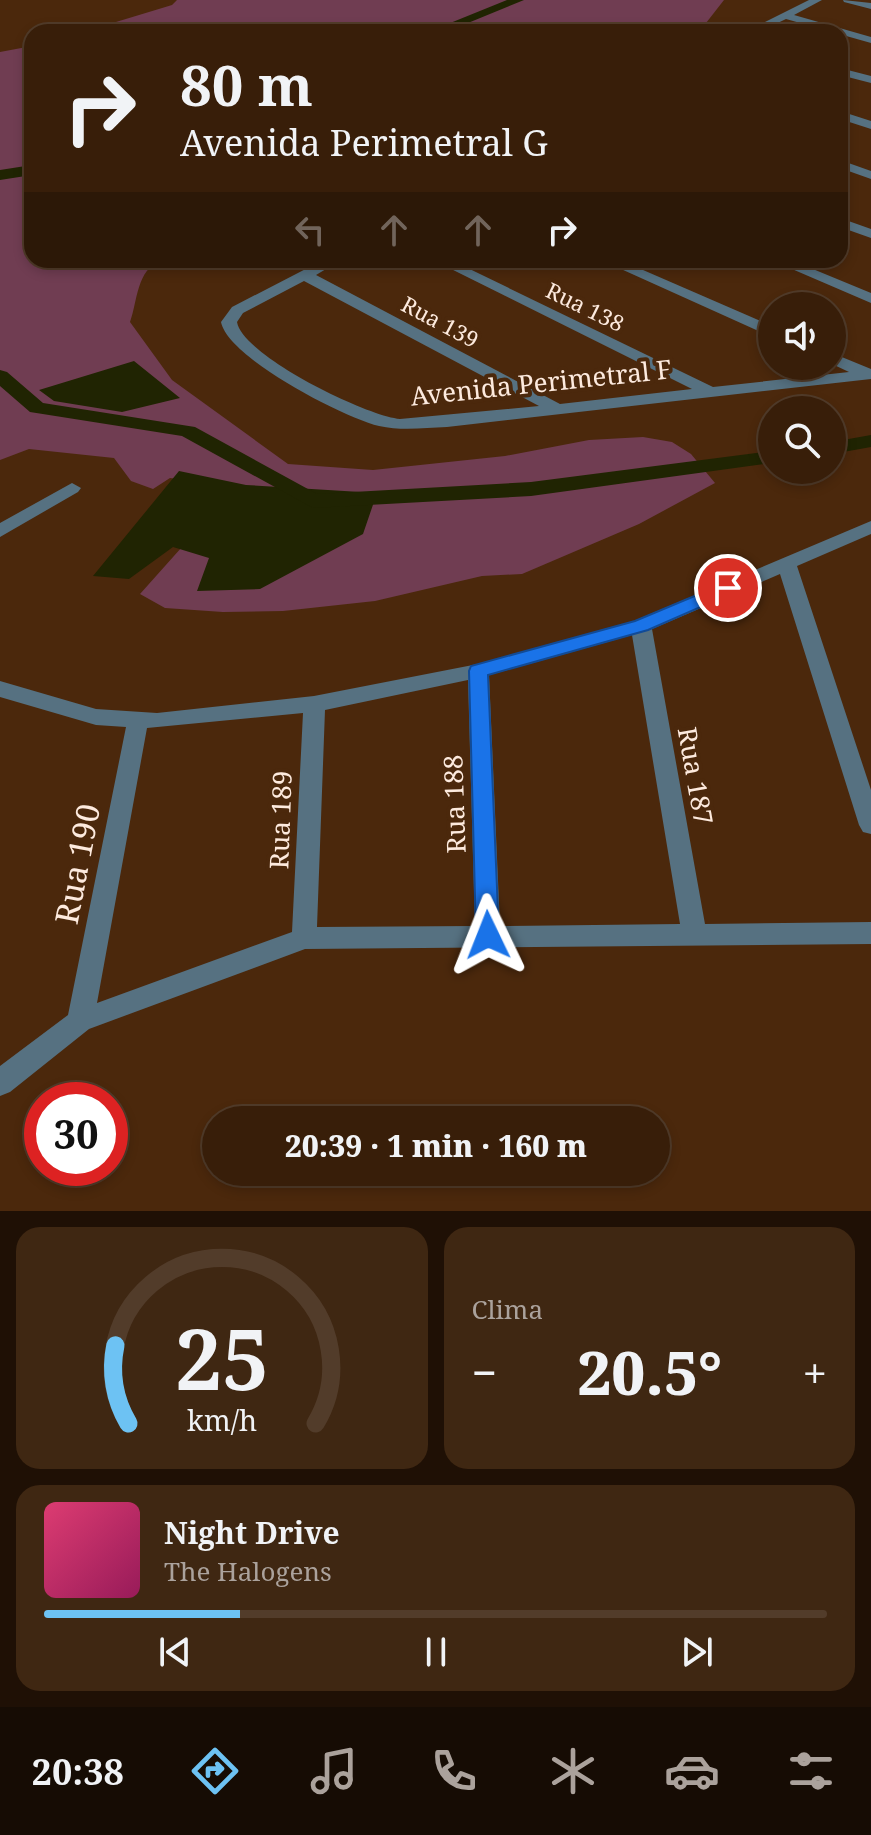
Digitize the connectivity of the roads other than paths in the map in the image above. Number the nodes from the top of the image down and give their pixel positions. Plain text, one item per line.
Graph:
1 (817, 0) edge
2 (848, 0) edge
3 (871, 6) edge
4 (783, 15) junction
5 (766, 24) edge
6 (815, 24) edge
7 (848, 33) edge
8 (871, 40) edge
9 (848, 73) edge
10 (871, 80) edge
11 (848, 118) edge
12 (871, 125) edge
13 (848, 167) edge
14 (871, 175) edge
15 (848, 225) edge
16 (871, 234) edge
17 (318, 268) edge
18 (456, 268) edge
19 (626, 268) edge
20 (798, 268) edge
21 (304, 275) junction
22 (871, 298) edge
23 (758, 326) edge
24 (846, 364) edge
25 (870, 374) edge
26 (712, 393) junction
27 (556, 409) junction
28 (72, 488) dead end
29 (871, 527) edge
30 (0, 531) edge
31 (786, 563) junction
32 (641, 626) junction
33 (478, 671) junction
34 (0, 689) edge
35 (314, 704) junction
36 (138, 720) junction
37 (871, 825) edge
38 (871, 933) edge
39 (488, 935) junction
40 (694, 935) junction
41 (304, 938) junction
42 (80, 1021) junction
43 (0, 1083) edge

1 - 4 street
2 - 3 street
4 - 5 street
4 - 6 street
7 - 8 street
9 - 10 street
11 - 12 street
13 - 14 street
15 - 16 street
17 - 21 street, Avenida Perimetral F
18 - 26 street, Rua 138
19 - 23 street
20 - 22 street
21 - 27 street, Rua 139
21 - 27 street, Avenida Perimetral F
24 - 25 street
25 - 26 street, Avenida Perimetral F
26 - 27 street, Avenida Perimetral F
28 - 30 street
29 - 31 street
31 - 32 street
31 - 37 street
32 - 33 street
32 - 40 street, Rua 187
33 - 35 street
33 - 39 street, Rua 188
34 - 36 street
35 - 36 street
35 - 41 street, Rua 189
36 - 42 street, Rua 190
38 - 40 street
39 - 40 street
39 - 41 street
41 - 42 street
42 - 43 street

